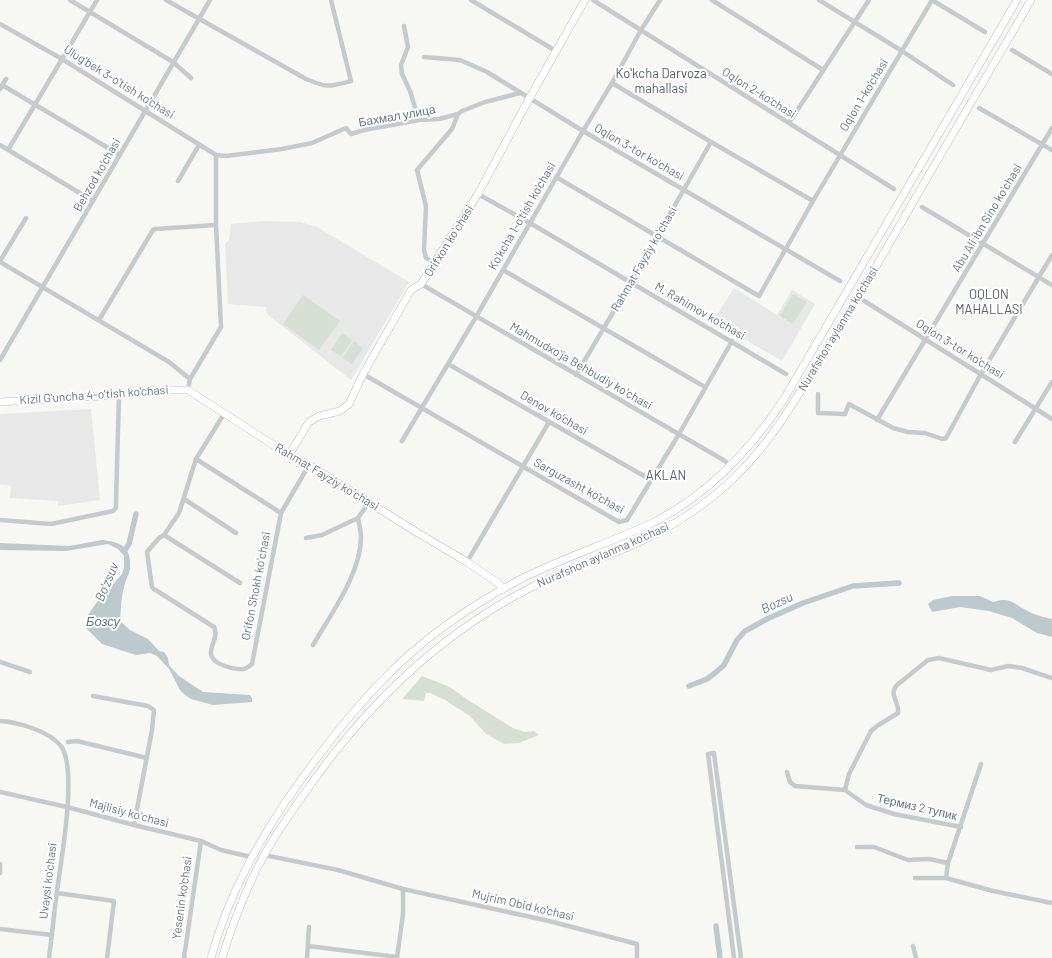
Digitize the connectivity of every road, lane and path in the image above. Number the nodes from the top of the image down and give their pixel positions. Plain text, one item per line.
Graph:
1 (70, 0) edge
2 (97, 0) edge
3 (166, 0) edge
4 (210, 0) edge
5 (331, 0) edge
6 (471, 0) edge
7 (585, 0) edge
8 (593, 0) edge
9 (660, 0) edge
10 (712, 0) edge
11 (819, 0) edge
12 (869, 0) edge
13 (932, 0) edge
14 (1017, 0) edge
15 (1031, 0) edge
16 (90, 12) junction
17 (199, 19) junction
18 (854, 22) junction
19 (0, 24) edge
20 (404, 26) dead end
21 (641, 30) junction
22 (985, 32) dead end
23 (993, 40) junction
24 (1004, 47) junction
25 (1012, 50) dead end
26 (556, 51) junction
27 (902, 51) junction
28 (424, 57) dead end
29 (62, 58) junction
30 (173, 62) junction
31 (823, 70) junction
32 (1052, 74) edge
33 (191, 78) dead end
34 (6, 79) dead end
35 (612, 83) junction
36 (953, 85) dead end
37 (1, 87) edge
38 (520, 93) junction
39 (528, 99) junction
40 (35, 104) junction
41 (979, 108) dead end
42 (145, 110) junction
43 (458, 114) junction
44 (419, 120) junction
45 (789, 123) junction
46 (1052, 128) edge
47 (583, 131) junction
48 (711, 142) junction
49 (1042, 144) junction
50 (0, 145) edge
51 (199, 145) junction
52 (8, 150) junction
53 (1052, 150) edge
54 (840, 154) junction
55 (120, 155) junction
56 (216, 156) junction
57 (556, 177) junction
58 (178, 181) dead end
59 (683, 189) junction
60 (894, 189) dead end
61 (478, 194) junction
62 (94, 201) junction
63 (813, 201) junction
64 (922, 207) dead end
65 (26, 218) dead end
66 (530, 223) junction
67 (216, 225) junction
68 (657, 237) junction
69 (983, 244) junction
70 (784, 250) junction
71 (1052, 255) edge
72 (0, 261) edge
73 (435, 264) junction
74 (503, 270) junction
75 (1039, 277) junction
76 (840, 281) dead end
77 (631, 282) junction
78 (422, 284) junction
79 (1052, 285) edge
80 (43, 287) junction
81 (858, 297) junction
82 (476, 317) junction
83 (99, 320) junction
84 (603, 329) junction
85 (926, 339) junction
86 (732, 341) junction
87 (0, 360) edge
88 (448, 364) junction
89 (363, 374) junction
90 (786, 374) dead end
91 (982, 374) junction
92 (576, 375) junction
93 (190, 379) junction
94 (1052, 382) edge
95 (705, 387) junction
96 (188, 390) junction
97 (818, 394) dead end
98 (119, 395) junction
99 (0, 402) edge
100 (422, 408) junction
101 (1036, 408) junction
102 (224, 414) junction
103 (1052, 419) edge
104 (877, 420) junction
105 (549, 422) junction
106 (679, 434) junction
107 (402, 442) dead end
108 (1015, 442) dead end
109 (289, 456) junction
110 (196, 459) junction
111 (309, 465) junction
112 (730, 466) junction
113 (523, 467) junction
114 (651, 480) junction
115 (706, 487) junction
116 (713, 496) junction
117 (184, 499) junction
118 (370, 502) junction
119 (281, 513) junction
120 (358, 518) junction
121 (0, 520) edge
122 (657, 520) junction
123 (662, 530) junction
124 (236, 533) dead end
125 (164, 535) junction
126 (306, 538) dead end
127 (467, 562) junction
128 (240, 583) dead end
129 (503, 589) junction
130 (313, 645) dead end
131 (404, 660) junction
132 (0, 662) edge
133 (412, 669) junction
134 (30, 672) dead end
135 (1052, 678) edge
136 (93, 696) dead end
137 (0, 721) edge
138 (68, 742) dead end
139 (318, 756) junction
140 (147, 758) junction
141 (327, 762) junction
142 (981, 764) dead end
143 (787, 772) dead end
144 (845, 790) junction
145 (0, 792) edge
146 (67, 807) junction
147 (134, 825) junction
148 (961, 827) junction
149 (201, 841) junction
150 (857, 848) dead end
151 (264, 855) junction
152 (251, 858) junction
153 (948, 863) junction
154 (0, 864) edge
155 (0, 873) edge
156 (915, 878) dead end
157 (946, 878) junction
158 (403, 889) junction
159 (57, 893) junction
160 (1052, 903) edge
161 (221, 925) junction
162 (309, 927) dead end
163 (232, 928) junction
164 (0, 929) edge
165 (52, 935) junction
166 (308, 946) junction
167 (913, 946) dead end
168 (49, 958) edge
169 (107, 958) edge
170 (184, 958) edge
171 (211, 958) edge
172 (222, 958) edge
173 (306, 958) edge
174 (397, 958) edge
175 (637, 958) edge
176 (734, 958) edge
177 (741, 958) edge
178 (916, 958) edge

1 - 16 street
2 - 16 street
3 - 17 street
4 - 17 street, Behzod ko‘chasi
5 - 17 street
6 - 26 street
7 - 26 main road, Orifxon koʻchasi
8 - 21 street, Oqlon 2-ko‘chasi
9 - 21 street, Ko'kcha 1-o'tish ko'chasi
10 - 31 street
11 - 18 street
12 - 18 street
13 - 22 street
13 - 27 street, Oqlon 1-ko'chasi
14 - 23 main road, Nurafshon aylanma ko'chasi
15 - 24 main road, Nurafshon aylanma ko'chasi
16 - 29 street
16 - 30 street
17 - 30 street, Behzod ko‘chasi
18 - 27 street
18 - 31 street
19 - 29 street, Ulug'bek 3-o'tish ko'chasi
20 - 44 street
21 - 35 street, Ko'kcha 1-o'tish ko'chasi
21 - 45 street, Oqlon 2-ko‘chasi
23 - 24 main road
23 - 112 main road, Nurafshon aylanma ko'chasi
24 - 81 main road, Nurafshon aylanma ko'chasi
25 - 32 street
26 - 39 main road, Orifxon koʻchasi
27 - 36 street
27 - 54 street, Oqlon 1-ko'chasi
28 - 38 street, Oqlon 3-tor ko'chasi
29 - 40 street
29 - 42 street, Ulug'bek 3-o'tish ko'chasi
30 - 33 street
30 - 42 street, Behzod ko‘chasi
31 - 45 street
34 - 37 street
35 - 47 street, Ko'kcha 1-o'tish ko'chasi
35 - 48 street
37 - 40 street
38 - 39 street, Oqlon 3-tor ko'chasi
38 - 43 street, Бахмал улица
39 - 47 street, Oqlon 3-tor ko'chasi
39 - 61 main road, Orifxon koʻchasi
40 - 52 street
40 - 55 street
41 - 49 street
42 - 51 street, Ulug'bek 3-o'tish ko'chasi
42 - 55 street, Behzod ko‘chasi
43 - 44 street, Бахмал улица
43 - 73 street
44 - 56 street, Бахмал улица
45 - 54 street, Oqlon 2-ko‘chasi
46 - 49 street, Abu Ali ibn Sino koʻchasi
47 - 57 street, Ko'kcha 1-o'tish ko'chasi
47 - 59 street, Oqlon 3-tor ko'chasi
48 - 59 street, Rahmat Fayziy koʻchasi
48 - 63 street
49 - 53 street
49 - 69 street, Abu Ali ibn Sino koʻchasi
50 - 52 street
51 - 56 street, Ulug'bek 3-o'tish ko'chasi
51 - 58 street
52 - 62 street
54 - 60 street, Oqlon 2-ko‘chasi
54 - 63 street, Oqlon 1-ko'chasi
55 - 62 street, Behzod ko‘chasi
56 - 67 street
57 - 66 street, Ko'kcha 1-o'tish ko'chasi
57 - 68 street
59 - 68 street, Rahmat Fayziy koʻchasi
59 - 70 street, Oqlon 3-tor ko'chasi
61 - 66 street, M. Rahimov ko'chasi
61 - 73 main road, Orifxon koʻchasi
62 - 80 street, Behzod ko‘chasi
63 - 70 street, Oqlon 1-ko'chasi
64 - 69 street
65 - 72 street
66 - 74 street, Ko'kcha 1-o'tish ko'chasi
66 - 77 street, M. Rahimov ko'chasi
67 - 83 street
67 - 93 street
68 - 70 street, Oqlon 1-ko'chasi
68 - 77 street, Rahmat Fayziy koʻchasi
69 - 75 street
69 - 85 street, Abu Ali ibn Sino koʻchasi
70 - 76 street, Oqlon 3-tor ko'chasi
71 - 75 street
72 - 80 street
73 - 78 main road, Orifxon koʻchasi
74 - 82 street, Ko'kcha 1-o'tish ko'chasi
74 - 84 street
75 - 79 street
75 - 91 street
77 - 84 street, Rahmat Fayziy koʻchasi
77 - 86 street, M. Rahimov ko'chasi
78 - 82 street, Mahmudxoʻja Behbudiy koʻchasi
78 - 89 main road, Orifxon koʻchasi
80 - 83 street
80 - 87 street, Behzod ko‘chasi
81 - 85 street, Oqlon 3-tor ko'chasi
81 - 116 main road, Nurafshon aylanma ko'chasi
82 - 88 street, Ko'kcha 1-o'tish ko'chasi
82 - 92 street, Mahmudxoʻja Behbudiy koʻchasi
83 - 93 street
84 - 92 street, Rahmat Fayziy koʻchasi
84 - 95 street
85 - 91 street, Oqlon 3-tor ko'chasi
85 - 104 street, Abu Ali ibn Sino koʻchasi
86 - 90 street, M. Rahimov ko'chasi
86 - 95 street, Sarguzasht ko'chasi
88 - 100 street, Ko'kcha 1-o'tish ko'chasi
88 - 105 street, Denov ko'chasi
89 - 100 street, Sarguzasht ko'chasi
89 - 109 main road, Orifxon koʻchasi
91 - 101 street, Oqlon 3-tor ko'chasi
91 - 104 street
92 - 106 street, Mahmudxoʻja Behbudiy koʻchasi
93 - 96 street
94 - 101 street
95 - 106 street, Sarguzasht ko'chasi
96 - 98 main road, Kizil G'uncha 4-o'tish ko'chasi
96 - 102 main road, Rahmat Fayziy koʻchasi
97 - 104 street
98 - 99 main road, Kizil G'uncha 4-o'tish ko'chasi
98 - 121 street
100 - 107 street, Ko'kcha 1-o'tish ko'chasi
100 - 113 street, Sarguzasht ko'chasi
101 - 103 street, Oqlon 3-tor ko'chasi
101 - 108 street
102 - 109 main road, Rahmat Fayziy koʻchasi
102 - 110 street
105 - 113 street
105 - 114 street, Denov ko'chasi
106 - 112 street, Mahmudxoʻja Behbudiy koʻchasi
106 - 114 street, Sarguzasht ko'chasi
109 - 111 main road, Rahmat Fayziy koʻchasi
110 - 117 street
110 - 119 street
111 - 118 main road, Rahmat Fayziy koʻchasi
111 - 119 street, Orifon Shokh koʻchasi
112 - 115 main road, Nurafshon aylanma ko'chasi
113 - 114 street, Sarguzasht ko'chasi
113 - 127 street
115 - 116 main road
115 - 122 main road, Nurafshon aylanma ko'chasi
116 - 123 main road, Nurafshon aylanma ko'chasi
117 - 124 street
117 - 125 street
118 - 120 street
118 - 127 main road, Rahmat Fayziy koʻchasi
119 - 125 street, Orifon Shokh koʻchasi
120 - 126 street
120 - 130 street
122 - 123 main road
122 - 129 main road, Nurafshon aylanma ko'chasi
123 - 133 main road, Nurafshon aylanma ko'chasi
125 - 128 street
127 - 129 main road, Rahmat Fayziy koʻchasi
129 - 131 main road, Nurafshon aylanma ko'chasi
131 - 133 main road
131 - 139 main road, Nurafshon aylanma ko'chasi
132 - 134 street
133 - 141 main road, Nurafshon aylanma ko'chasi
135 - 144 street
136 - 140 street
137 - 146 street, Uvaysi ko'chasi
138 - 140 street
139 - 141 main road
139 - 152 main road, Nurafshon aylanma ko'chasi
140 - 147 street
141 - 151 main road, Nurafshon aylanma ko'chasi
142 - 148 street, Термиз 2 тупик
143 - 144 street
144 - 148 street, Термиз 2 тупик
145 - 146 street, Majlisiy koʻchasi
146 - 147 street, Majlisiy koʻchasi
146 - 159 street, Uvaysi ko'chasi
147 - 149 street, Majlisiy koʻchasi
148 - 153 street, Термиз 2 тупик
149 - 152 street, Majlisiy koʻchasi
149 - 170 street, Yesenin ko'chasi
150 - 153 street
151 - 158 street, Mujrim Obid ko'chasi
151 - 163 main road, Nurafshon aylanma ko'chasi
152 - 161 main road, Nurafshon aylanma ko'chasi
153 - 157 street, Термиз 2 тупик
154 - 155 street
156 - 157 street
157 - 160 street
158 - 174 street
158 - 175 street, Mujrim Obid ko'chasi
159 - 165 street, Uvaysi ko'chasi
159 - 169 street
161 - 163 main road
161 - 171 main road, Nurafshon aylanma ko'chasi
162 - 166 street
163 - 172 main road, Nurafshon aylanma ko'chasi
164 - 165 street
165 - 168 street, Uvaysi ko'chasi
166 - 173 street
166 - 174 street
167 - 178 street
176 - 177 street

